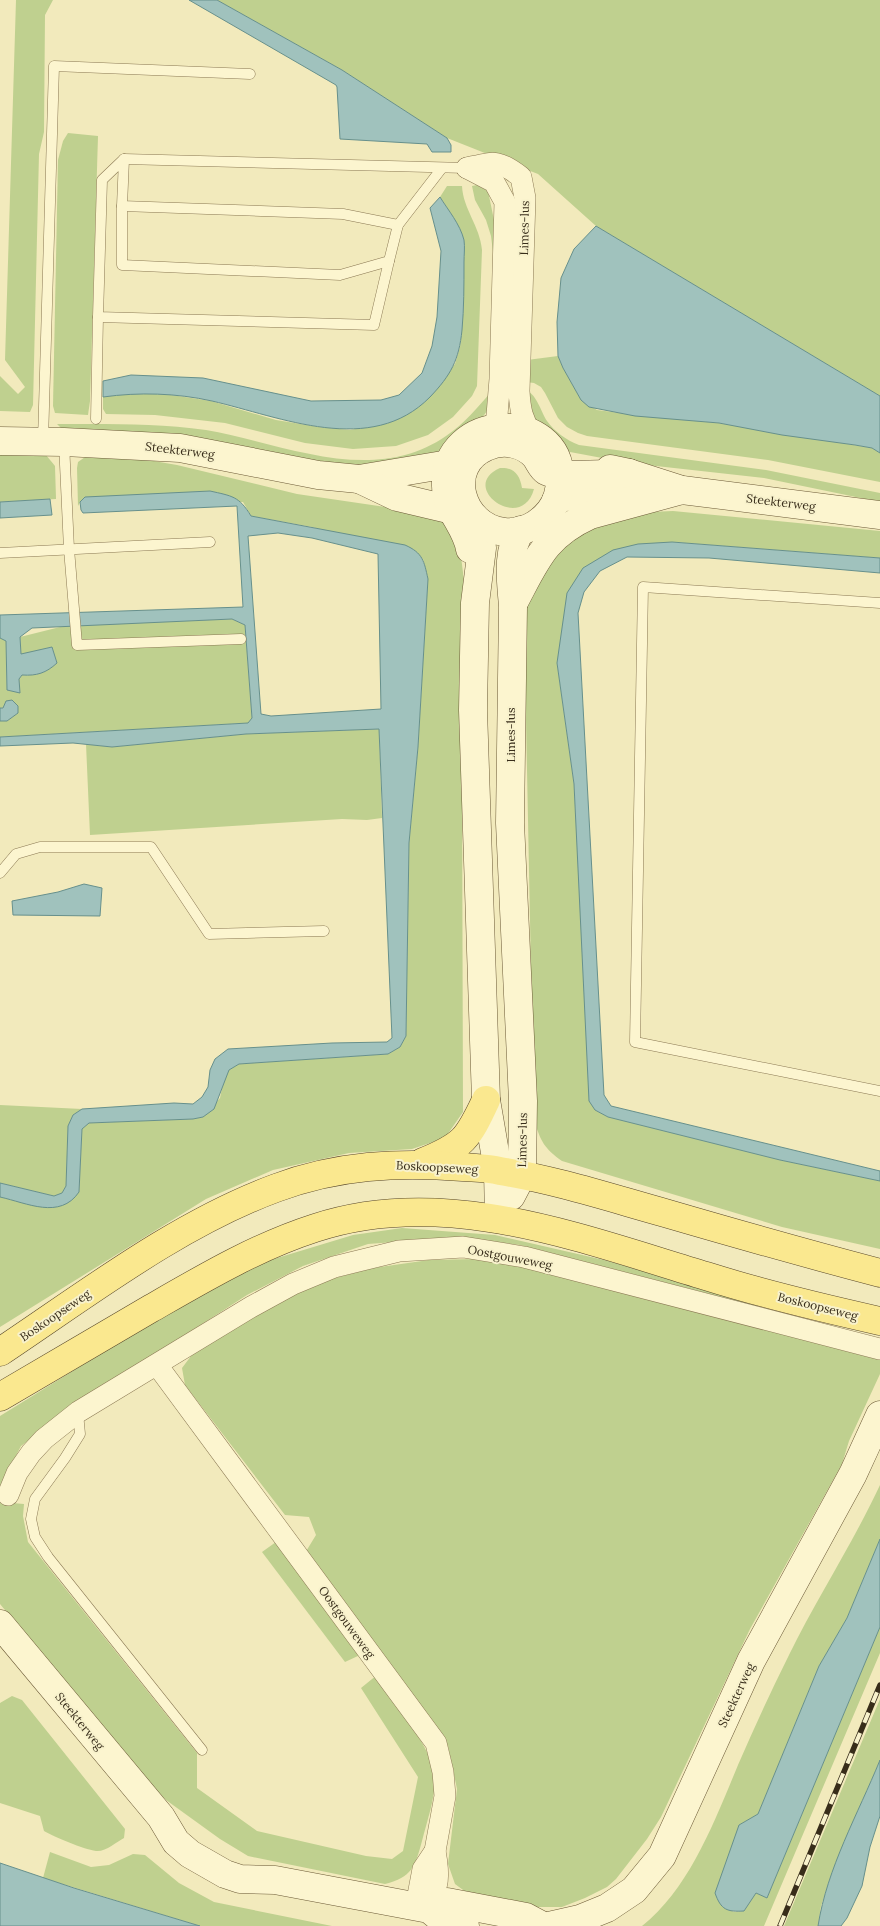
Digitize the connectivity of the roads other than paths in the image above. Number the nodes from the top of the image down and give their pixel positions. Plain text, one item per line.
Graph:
1 (250, 74) dead end
2 (124, 159) junction
3 (442, 168) junction
4 (467, 168) junction
5 (122, 206) junction
6 (398, 225) junction
7 (390, 261) junction
8 (98, 317) junction
9 (96, 419) dead end
10 (532, 434) junction
11 (495, 436) junction
12 (0, 441) edge
13 (54, 442) junction
14 (449, 464) junction
15 (558, 465) junction
16 (358, 479) junction
17 (682, 490) junction
18 (556, 501) junction
19 (459, 509) junction
20 (880, 515) edge
21 (521, 530) junction
22 (210, 542) dead end
23 (69, 549) junction
24 (0, 553) edge
25 (880, 602) edge
26 (512, 606) junction
27 (241, 639) dead end
28 (0, 873) edge
29 (324, 931) dead end
30 (880, 1091) edge
31 (486, 1100) junction
32 (420, 1164) junction
33 (510, 1173) junction
34 (499, 1219) junction
35 (880, 1273) edge
36 (877, 1320) edge
37 (872, 1347) edge
38 (0, 1352) edge
39 (157, 1365) junction
40 (0, 1397) edge
41 (78, 1412) junction
42 (880, 1414) edge
43 (8, 1495) dead end
44 (0, 1624) edge
45 (202, 1750) dead end
46 (422, 1908) junction
47 (465, 1926) edge
48 (543, 1926) edge
49 (549, 1926) edge

1 - 13 lane
2 - 3 lane
2 - 5 lane
2 - 8 lane
3 - 4 lane
3 - 6 lane
4 - 10 street, Limes-lus
4 - 11 street, Limes-lus
5 - 6 lane
5 - 7 lane
6 - 7 lane
7 - 8 lane
8 - 9 lane
10 - 11 main road
10 - 15 main road
11 - 14 main road
11 - 15 main road, Steekterweg
11 - 19 main road
12 - 13 main road, Steekterweg
13 - 16 main road, Steekterweg
13 - 23 lane
14 - 16 main road, Steekterweg
14 - 19 main road
15 - 17 main road, Steekterweg
15 - 18 main road
16 - 19 main road, Steekterweg
17 - 18 main road, Steekterweg
17 - 20 main road, Steekterweg
17 - 26 main road
18 - 21 main road
19 - 21 main road
19 - 31 main road, Limes-lus
21 - 26 main road, Limes-lus
22 - 23 lane
23 - 24 lane
23 - 27 lane
25 - 30 lane
26 - 33 main road, Limes-lus
28 - 29 lane
31 - 32 main road
31 - 33 main road, Limes-lus
32 - 33 main road, Boskoopseweg
32 - 38 main road, Boskoopseweg
33 - 34 main road, Limes-lus
33 - 35 main road, Boskoopseweg
34 - 36 main road, Boskoopseweg
34 - 40 main road, Boskoopseweg
37 - 39 street, Oostgouweweg
39 - 41 street, Oostgouweweg
39 - 46 street, Oostgouweweg
41 - 43 street, Oostgouweweg
41 - 45 lane
42 - 49 main road, Steekterweg
44 - 46 main road, Steekterweg
46 - 47 main road, Steekterweg
46 - 48 main road, Steekterweg

